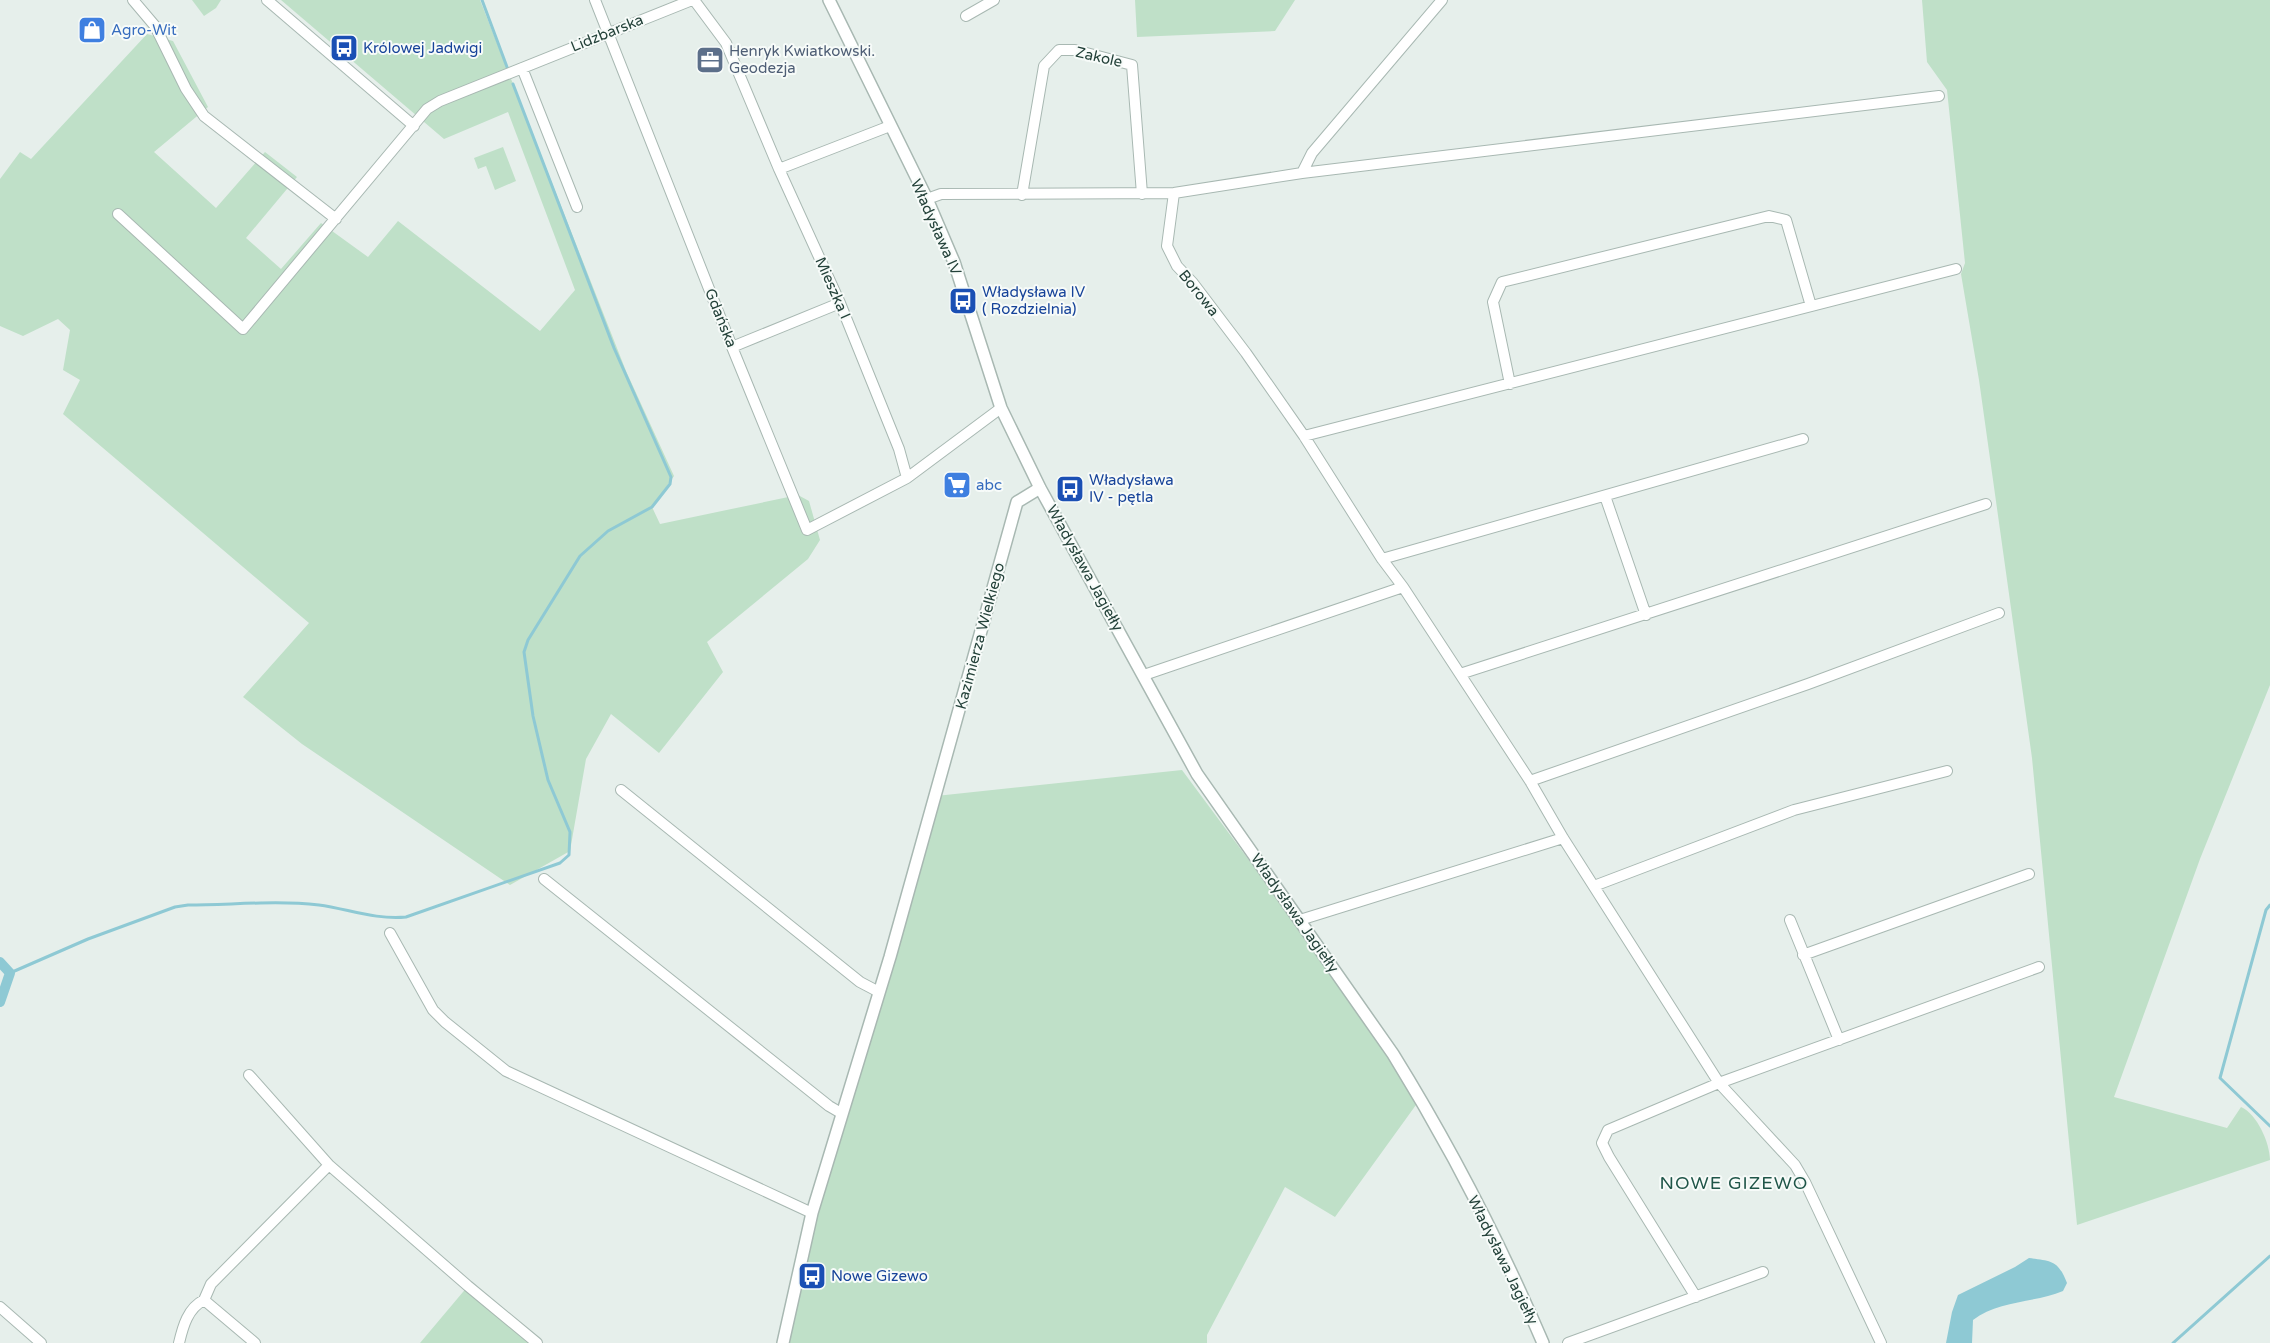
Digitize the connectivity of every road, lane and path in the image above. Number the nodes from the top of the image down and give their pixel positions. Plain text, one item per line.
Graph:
1 (133, 0) edge
2 (267, 0) edge
3 (595, 0) edge
4 (693, 0) edge
5 (828, 0) edge
6 (994, 0) edge
7 (1442, 0) edge
8 (966, 16) dead end
9 (607, 33) junction
10 (522, 68) junction
11 (1940, 96) dead end
12 (414, 126) junction
13 (890, 126) junction
14 (779, 169) junction
15 (1302, 173) junction
16 (1174, 193) junction
17 (1142, 194) junction
18 (1022, 195) junction
19 (927, 199) junction
20 (577, 207) dead end
21 (118, 214) dead end
22 (336, 219) junction
23 (1956, 269) dead end
24 (840, 303) junction
25 (1811, 306) junction
26 (732, 347) junction
27 (1510, 384) junction
28 (1001, 408) junction
29 (1304, 436) junction
30 (1803, 438) dead end
31 (907, 478) junction
32 (1040, 488) junction
33 (1605, 496) junction
34 (1986, 504) dead end
35 (1382, 558) junction
36 (1403, 587) junction
37 (2000, 613) dead end
38 (1646, 615) junction
39 (1460, 674) junction
40 (1144, 675) junction
41 (1947, 771) dead end
42 (1530, 781) junction
43 (621, 790) dead end
44 (1563, 838) junction
45 (2029, 874) dead end
46 (544, 879) dead end
47 (1594, 886) junction
48 (1300, 920) junction
49 (1790, 920) dead end
50 (390, 933) dead end
51 (1803, 955) junction
52 (2039, 967) dead end
53 (879, 992) junction
54 (1839, 1040) junction
55 (249, 1075) dead end
56 (1719, 1082) junction
57 (841, 1113) junction
58 (329, 1165) junction
59 (812, 1213) junction
60 (1763, 1272) dead end
61 (1696, 1297) junction
62 (204, 1300) junction
63 (0, 1307) edge
64 (41, 1343) edge
65 (179, 1343) edge
66 (255, 1343) edge
67 (537, 1343) edge
68 (783, 1343) edge
69 (1543, 1343) edge
70 (1568, 1343) edge
71 (1881, 1343) edge

1 - 22 street
2 - 12 street
3 - 9 street, Gdańska
4 - 9 street, Lidzbarska
4 - 14 street, Mieszka I
5 - 13 street, Władysława IV
6 - 8 street
7 - 15 street
9 - 10 street, Lidzbarska
9 - 26 street, Gdańska
10 - 12 street, Lidzbarska
10 - 20 street
11 - 15 street
12 - 22 street, Lidzbarska
13 - 14 street
13 - 19 street, Władysława IV
14 - 24 street, Mieszka I
15 - 16 street
16 - 17 street
16 - 29 street, Borowa
17 - 18 street
17 - 18 street, Zakole
18 - 19 street
19 - 28 street, Władysława IV
21 - 22 street, Lidzbarska
23 - 25 street
24 - 26 street
24 - 31 street, Mieszka I
25 - 27 street
25 - 27 street
26 - 31 street, Gdańska
27 - 29 street
28 - 31 street
28 - 32 street, Władysława IV
29 - 35 street, Borowa
30 - 33 street
32 - 40 street, Władysława Jagiełły
32 - 53 street, Kazimierza Wielkiego
33 - 35 street
33 - 38 street
34 - 38 street
35 - 36 street, Borowa
36 - 39 street, Borowa
36 - 40 street
37 - 42 street
38 - 39 street
39 - 42 street, Borowa
40 - 48 street, Władysława Jagiełły
41 - 47 street
42 - 44 street, Borowa
43 - 53 street
44 - 47 street, Borowa
44 - 48 street
45 - 51 street
46 - 57 street
47 - 56 street, Borowa
48 - 69 street, Władysława Jagiełły
49 - 51 street
50 - 59 street
51 - 54 street
52 - 54 street
53 - 57 street, Kazimierza Wielkiego
54 - 56 street
55 - 58 street
56 - 61 street
56 - 71 street, Borowa
57 - 59 street, Kazimierza Wielkiego
58 - 62 street
58 - 67 street
59 - 68 street, Kazimierza Wielkiego
60 - 61 street
61 - 70 street
62 - 65 street
62 - 66 street
63 - 64 street

